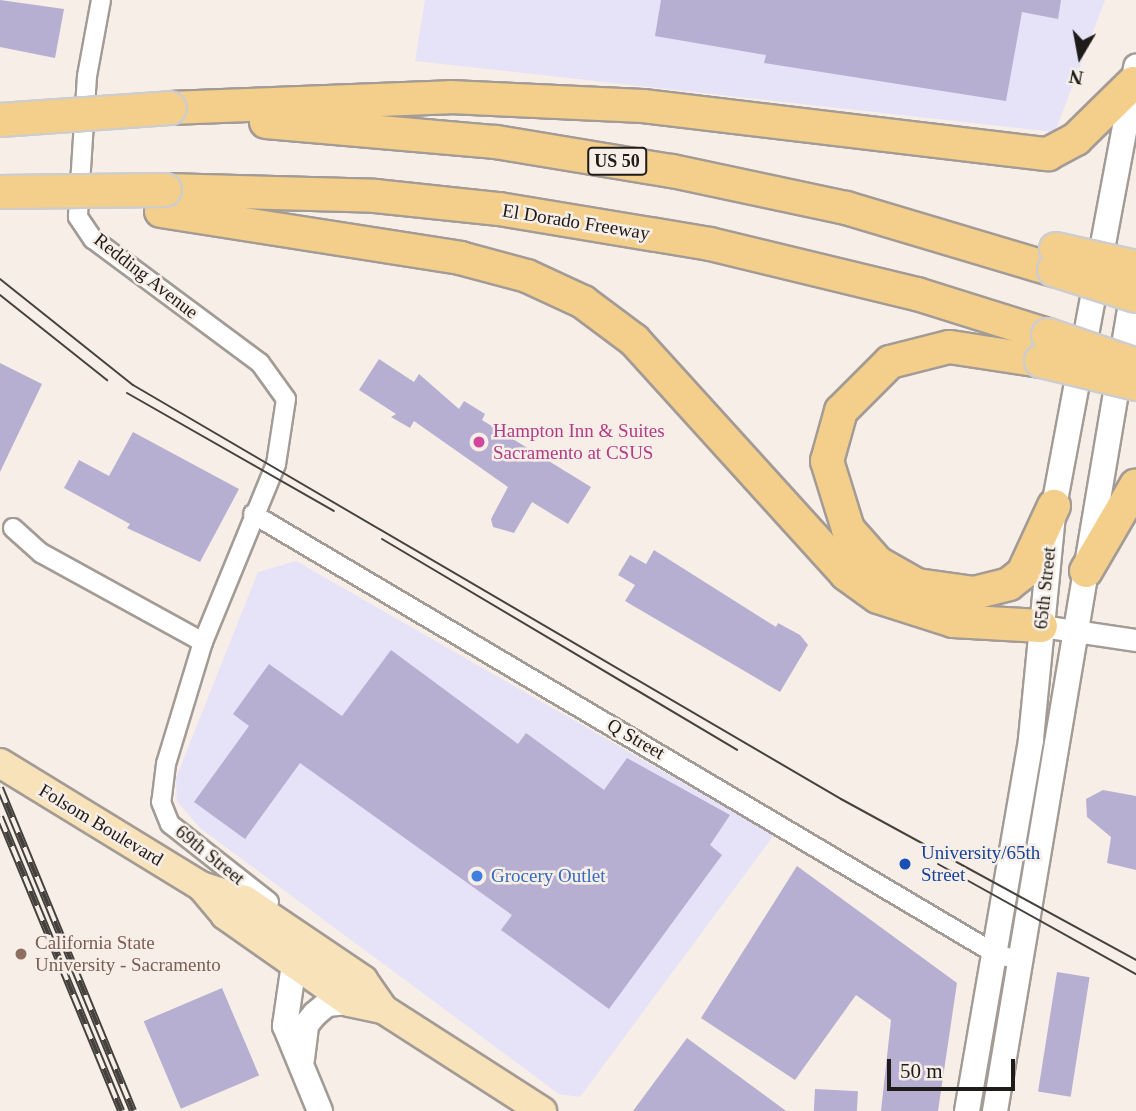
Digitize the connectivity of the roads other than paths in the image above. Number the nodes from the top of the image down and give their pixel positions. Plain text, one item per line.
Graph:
1 (101, 0) edge
2 (1134, 75) edge
3 (169, 113) junction
4 (0, 121) edge
5 (0, 194) edge
6 (163, 201) junction
7 (1055, 259) junction
8 (1136, 267) edge
9 (1136, 276) edge
10 (1136, 296) edge
11 (1044, 348) junction
12 (1136, 365) edge
13 (1136, 384) edge
14 (1136, 485) edge
15 (1054, 506) junction
16 (253, 514) junction
17 (13, 528) dead end
18 (1086, 571) junction
19 (1041, 626) junction
20 (1073, 629) junction
21 (1136, 640) edge
22 (203, 642) junction
23 (0, 763) edge
24 (201, 886) junction
25 (994, 953) junction
26 (1021, 961) junction
27 (294, 964) junction
28 (356, 991) junction
29 (302, 1060) junction
30 (320, 1111) edge
31 (542, 1111) edge
32 (967, 1111) edge
33 (995, 1111) edge

1 - 16 street, Redding Avenue
2 - 3 highway
2 - 15 main road, 65th Street
3 - 4 highway, bridge
3 - 7 highway, US 50
5 - 6 highway, bridge
6 - 11 highway, El Dorado Freeway
6 - 19 highway
7 - 8 highway, bridge
7 - 10 highway, US 50, bridge
9 - 18 main road, 65th Street
11 - 12 highway, El Dorado Freeway, bridge
11 - 13 highway, bridge
11 - 15 highway
14 - 18 highway
15 - 19 main road, 65th Street
16 - 22 street, 69th Street
16 - 25 street, Q Street
17 - 22 street
18 - 20 main road, 65th Street
19 - 20 street
19 - 25 main road, 65th Street
20 - 21 street
20 - 26 main road, 65th Street
22 - 28 street, 69th Street
23 - 24 main road, Folsom Boulevard
24 - 27 main road, Folsom Boulevard
24 - 28 main road, Folsom Boulevard
25 - 26 street, Q Street
25 - 32 main road, 65th Street
26 - 33 main road, 65th Street
27 - 28 main road, Folsom Boulevard
27 - 29 main road
28 - 29 main road
28 - 31 main road, Folsom Boulevard
29 - 30 main road

